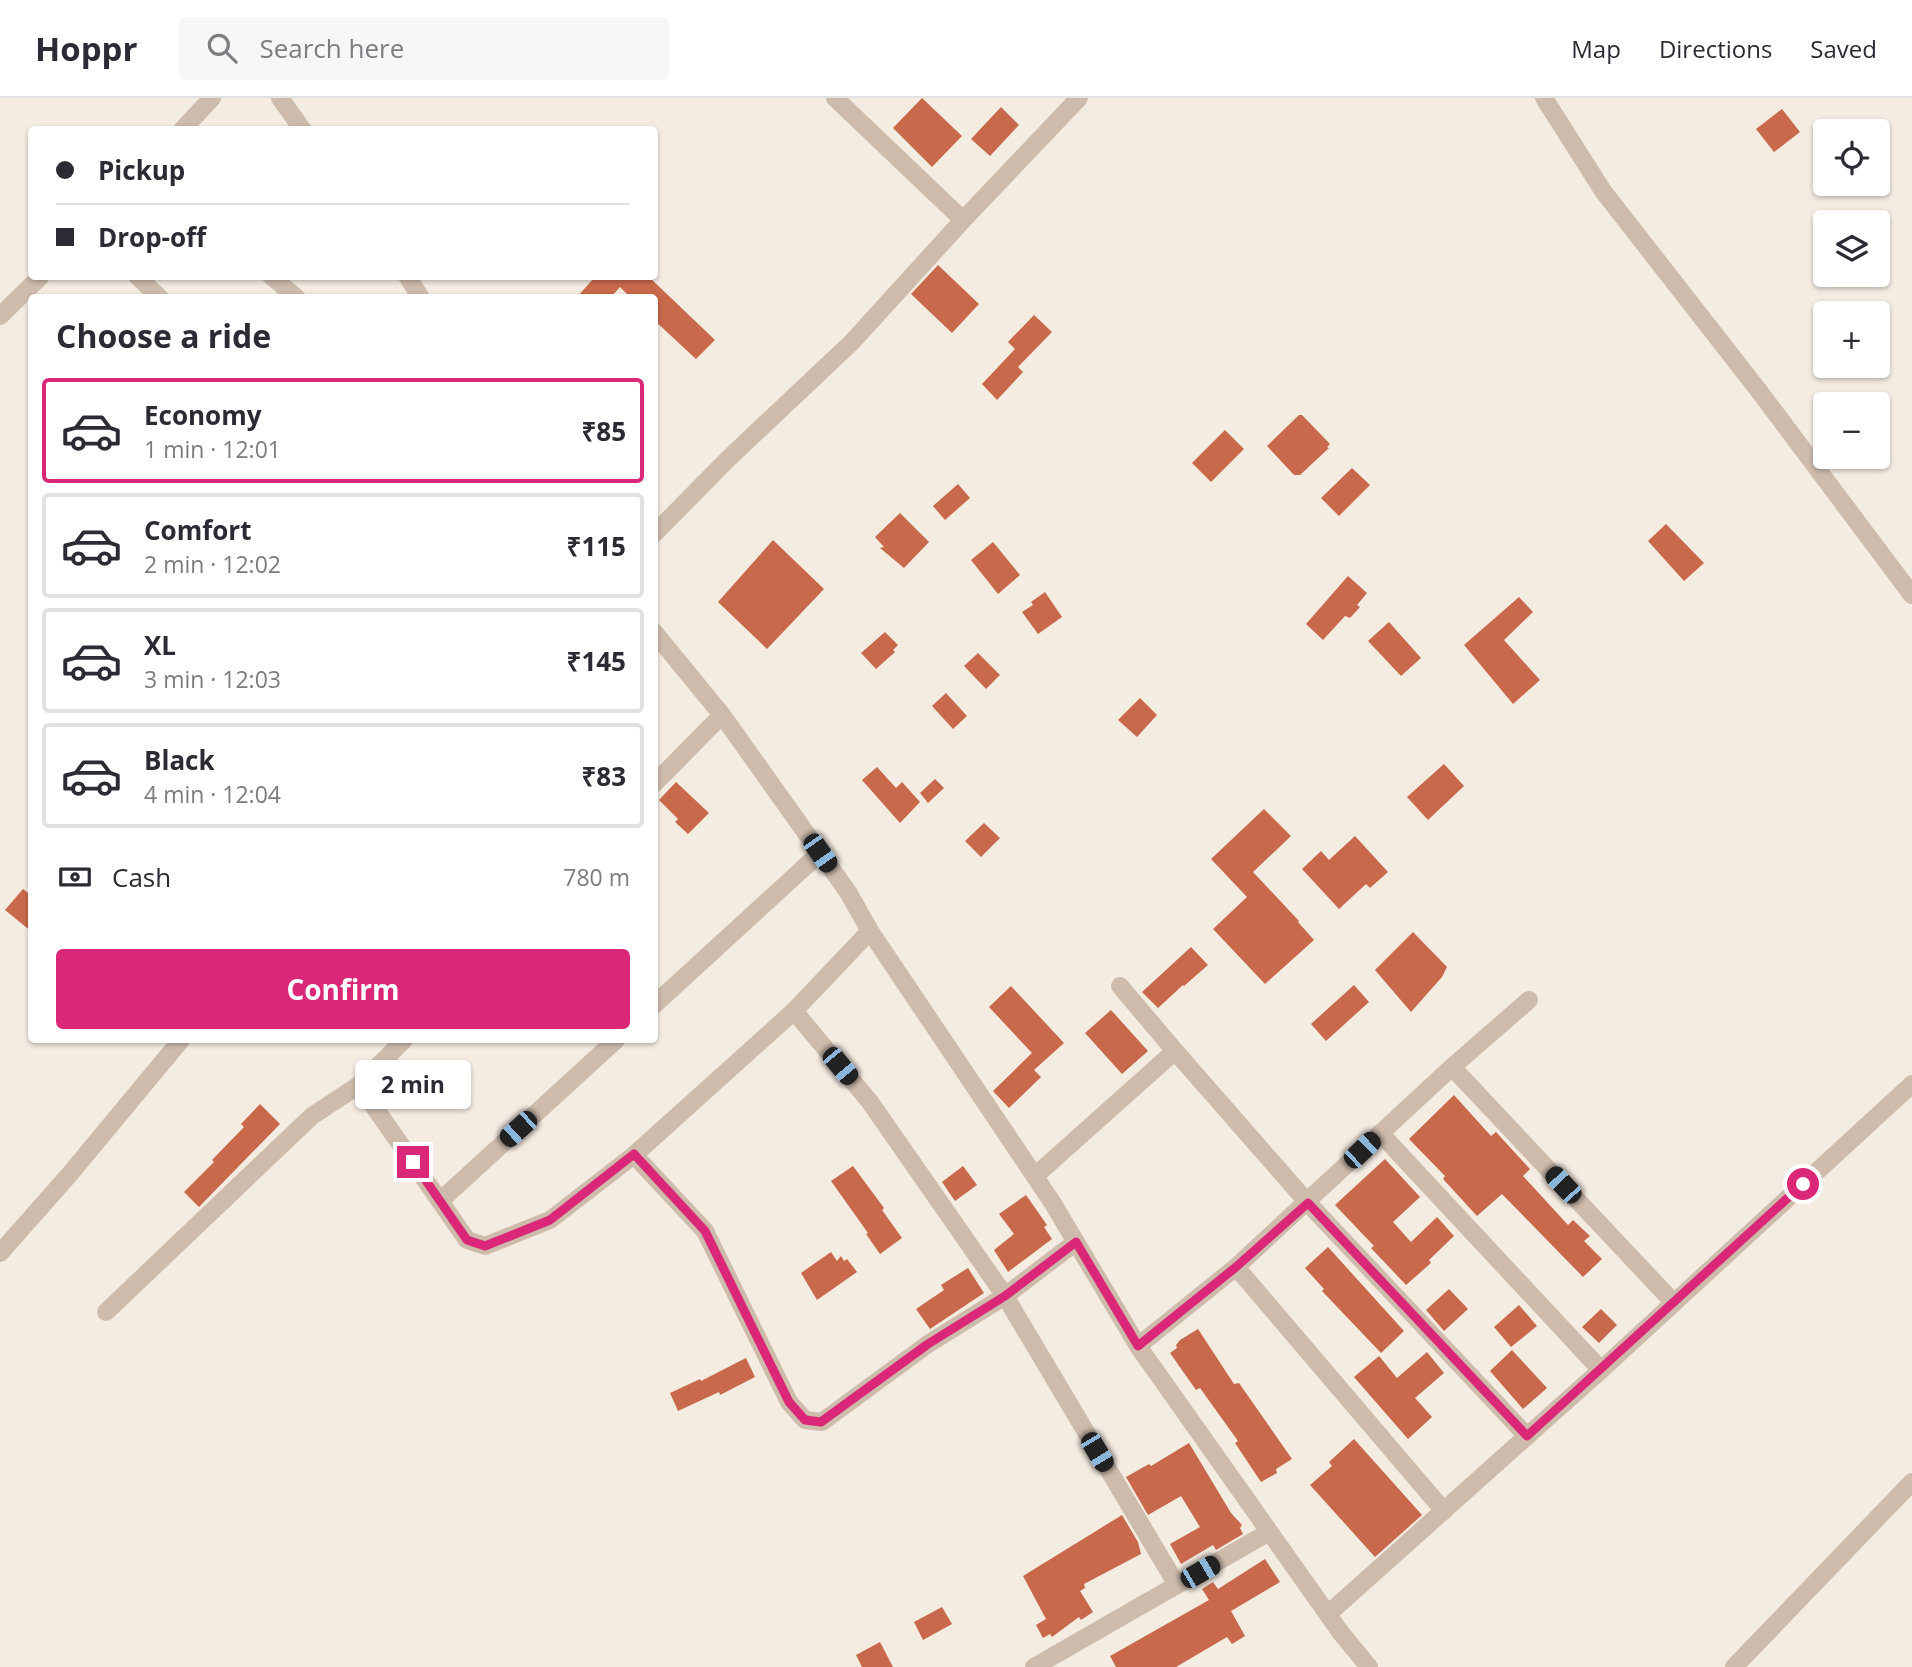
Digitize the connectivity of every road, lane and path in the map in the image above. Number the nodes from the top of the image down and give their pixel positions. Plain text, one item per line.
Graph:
1 (212, 98) edge
2 (280, 98) edge
3 (835, 98) edge
4 (1079, 98) edge
5 (1544, 98) edge
6 (186, 126) edge
7 (300, 126) edge
8 (963, 220) junction
9 (37, 280) edge
10 (141, 280) edge
11 (276, 280) edge
12 (156, 294) edge
13 (292, 294) edge
14 (0, 316) edge
15 (658, 530) edge
16 (1912, 595) edge
17 (658, 637) edge
18 (722, 715) junction
19 (658, 780) edge
20 (820, 853) junction
21 (870, 931) junction
22 (1120, 986) dead end
23 (658, 1000) edge
24 (1529, 1000) dead end
25 (794, 1011) junction
26 (179, 1043) edge
27 (401, 1043) edge
28 (613, 1043) edge
29 (1175, 1051) junction
30 (1452, 1067) junction
31 (1912, 1084) edge
32 (359, 1085) junction
33 (1380, 1133) junction
34 (634, 1154) junction
35 (1034, 1176) junction
36 (440, 1201) junction
37 (1308, 1203) junction
38 (1076, 1242) junction
39 (0, 1253) edge
40 (1236, 1267) junction
41 (1005, 1296) junction
42 (1674, 1303) junction
43 (106, 1312) dead end
44 (1138, 1346) junction
45 (1601, 1370) junction
46 (1527, 1436) junction
47 (1912, 1482) edge
48 (1444, 1511) junction
49 (1269, 1532) junction
50 (1177, 1585) junction
51 (1328, 1614) junction
52 (1034, 1667) edge
53 (1369, 1667) edge
54 (1734, 1667) edge

1 - 6 street
2 - 7 street
3 - 8 street
4 - 8 street
5 - 16 street
8 - 15 street
9 - 14 street
10 - 12 street
11 - 13 street
17 - 18 street
18 - 19 street
18 - 20 street
20 - 21 street
20 - 23 street
21 - 25 street
21 - 35 street
22 - 29 street
24 - 30 street
25 - 34 street
25 - 41 street
26 - 39 street
27 - 32 street
28 - 36 street
29 - 35 street
29 - 37 street
30 - 33 street
30 - 42 street
31 - 42 street
32 - 36 street
32 - 43 street
33 - 37 street
33 - 45 street
34 - 36 street
34 - 41 street
35 - 38 street
37 - 40 street
37 - 46 street
38 - 41 street
38 - 44 street
40 - 44 street
40 - 48 street
41 - 50 street
42 - 45 street
44 - 49 street
45 - 46 street
46 - 48 street
47 - 54 street
48 - 51 street
49 - 50 street
49 - 51 street
50 - 52 street
51 - 53 street

